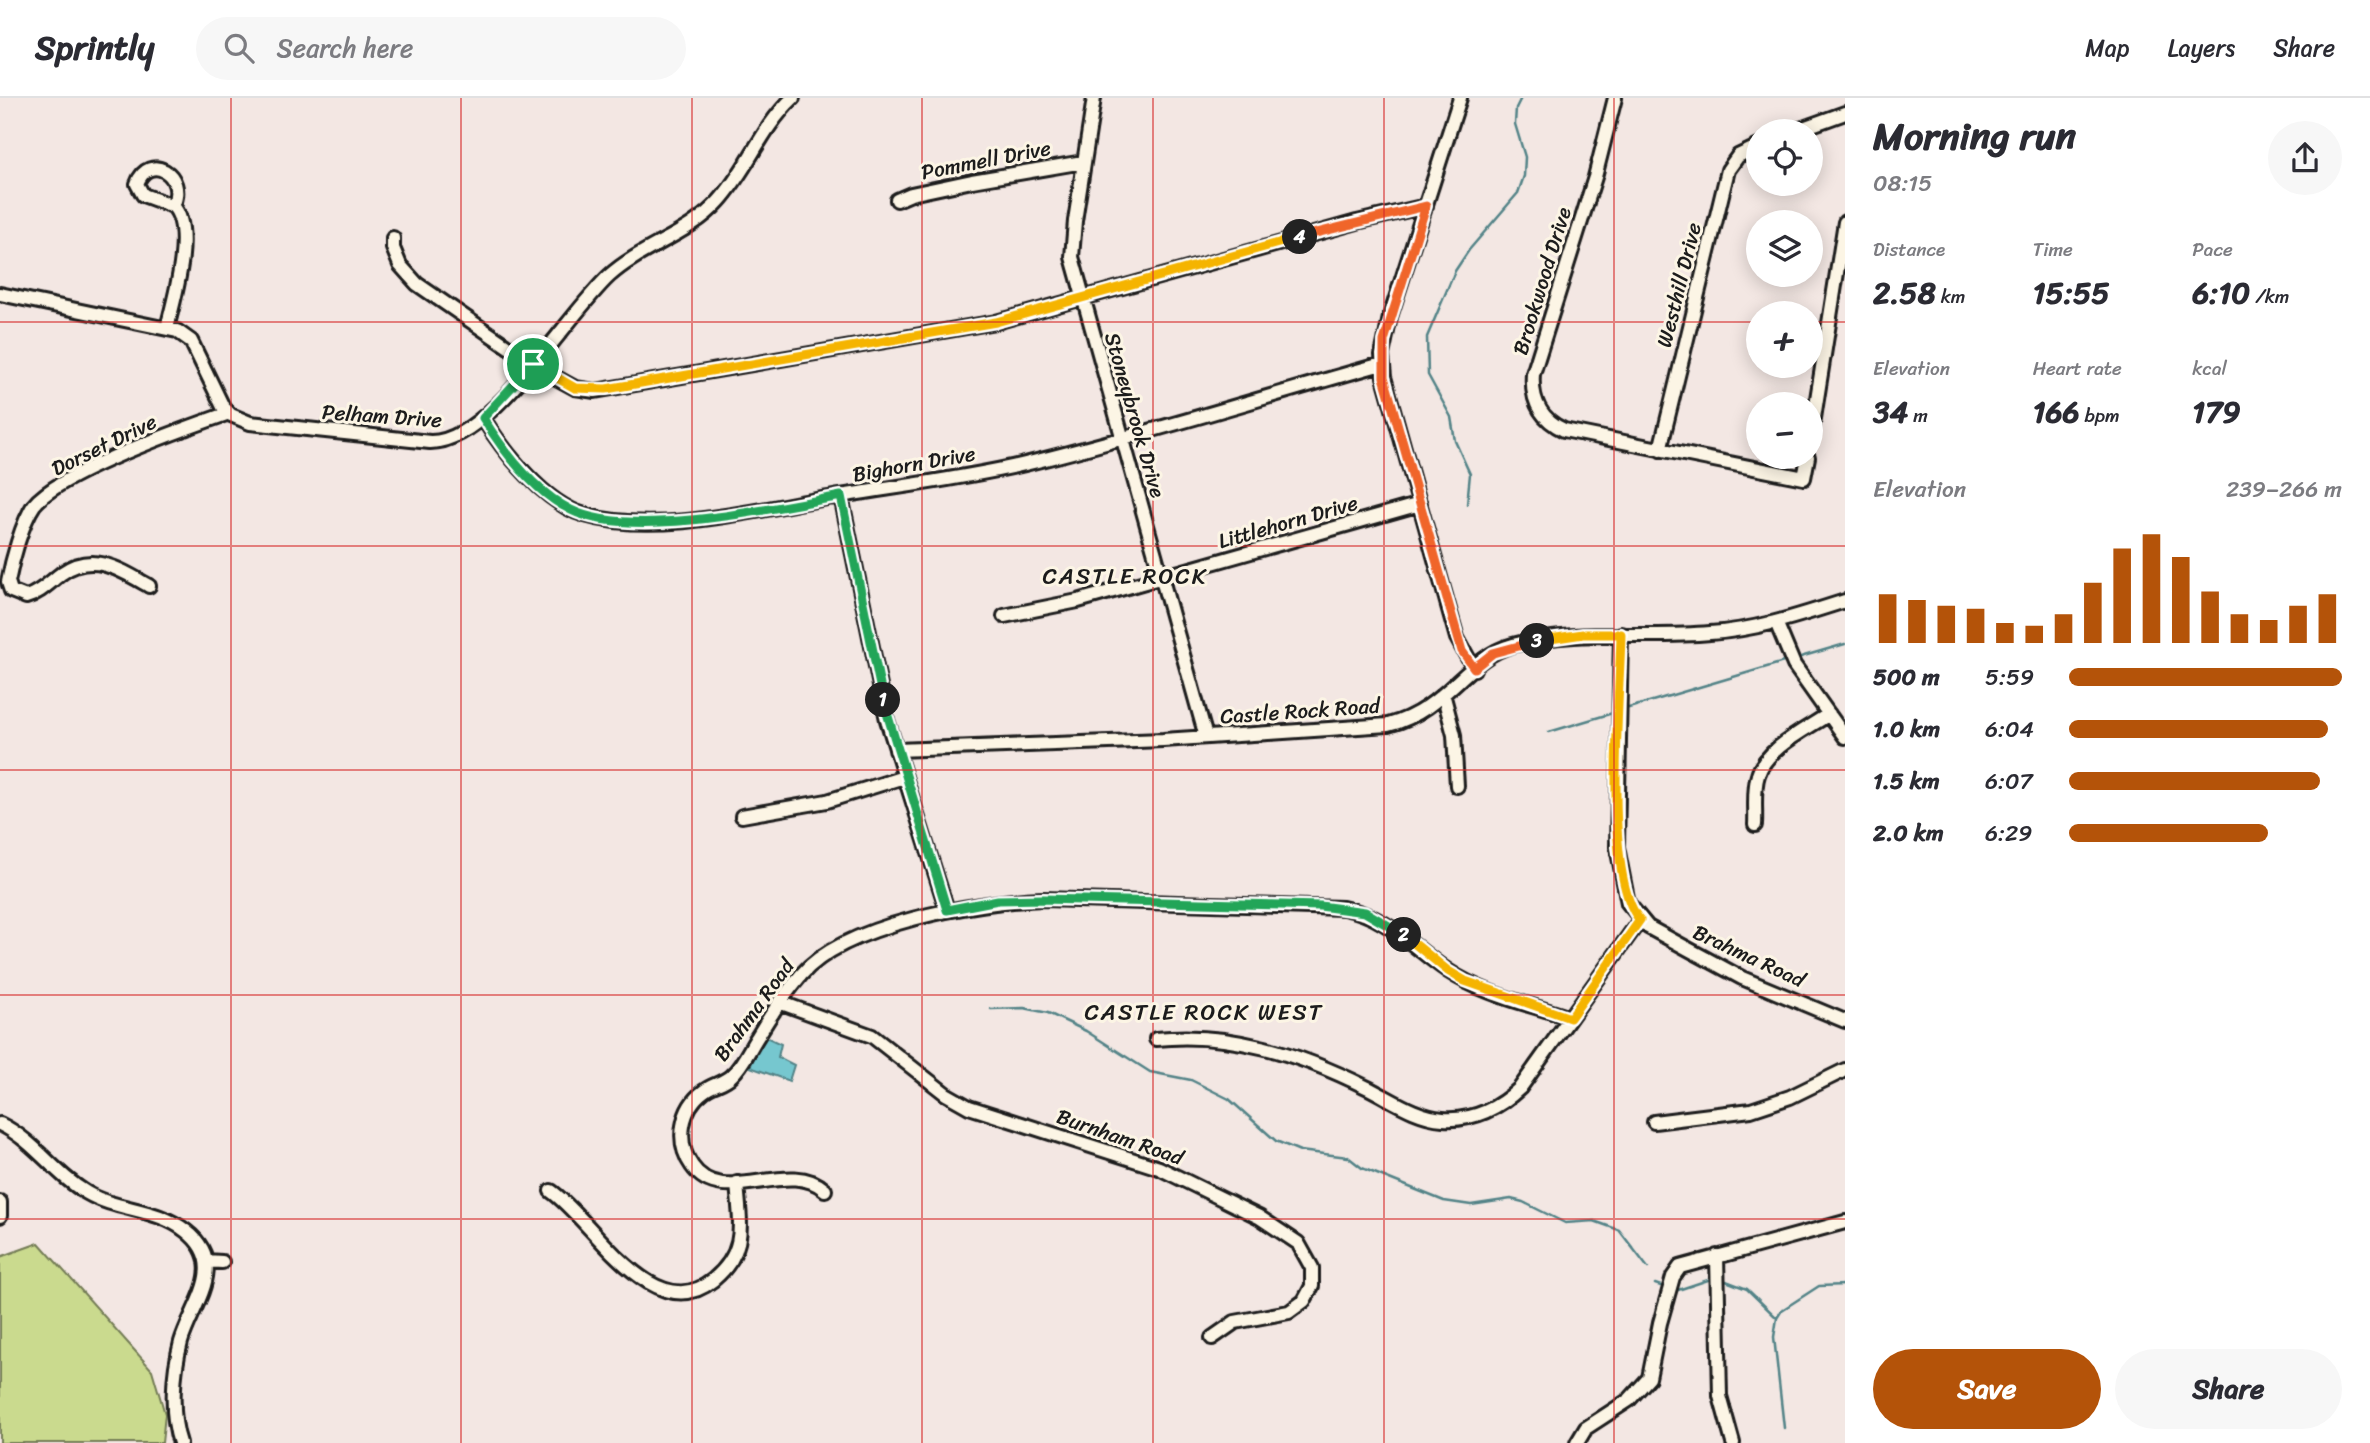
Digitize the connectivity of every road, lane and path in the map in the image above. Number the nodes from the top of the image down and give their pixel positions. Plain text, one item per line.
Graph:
1 (793, 98) edge
2 (1094, 98) edge
3 (1460, 98) edge
4 (1615, 98) edge
5 (1845, 113) edge
6 (1823, 121) edge
7 (1746, 152) edge
8 (1083, 162) junction
9 (897, 200) dead end
10 (173, 206) dead end
11 (1426, 206) junction
12 (1845, 222) edge
13 (393, 238) dead end
14 (1842, 265) edge
15 (0, 294) edge
16 (1083, 300) junction
17 (167, 328) junction
18 (533, 364) junction
19 (1382, 364) junction
20 (1819, 392) edge
21 (229, 413) junction
22 (483, 418) junction
23 (1121, 438) junction
24 (1660, 450) junction
25 (1746, 467) edge
26 (1758, 469) edge
27 (1806, 469) edge
28 (841, 496) junction
29 (1420, 504) junction
30 (1161, 578) junction
31 (149, 586) dead end
32 (1845, 601) edge
33 (1004, 616) dead end
34 (1776, 622) junction
35 (1621, 634) junction
36 (1474, 668) junction
37 (1444, 697) junction
38 (1829, 714) junction
39 (1206, 737) junction
40 (1845, 737) edge
41 (896, 750) junction
42 (904, 777) junction
43 (1457, 786) dead end
44 (742, 816) dead end
45 (1755, 825) dead end
46 (947, 910) junction
47 (1640, 920) junction
48 (779, 1002) junction
49 (1570, 1018) junction
50 (1845, 1021) edge
51 (1156, 1039) dead end
52 (1845, 1070) edge
53 (1654, 1122) dead end
54 (0, 1124) edge
55 (737, 1183) junction
56 (825, 1190) dead end
57 (551, 1191) dead end
58 (0, 1202) edge
59 (0, 1216) edge
60 (1845, 1222) edge
61 (1717, 1256) junction
62 (206, 1261) junction
63 (222, 1262) dead end
64 (1212, 1338) dead end
65 (180, 1443) edge
66 (1577, 1443) edge
67 (1733, 1443) edge

1 - 18 street, Pelham Drive
2 - 8 street, Stoneybrook Drive
3 - 11 street
4 - 24 street, Brookwood Drive
5 - 6 street
7 - 24 street, Westhill Drive
8 - 9 street, Pommell Drive
8 - 16 street, Stoneybrook Drive
10 - 17 street
11 - 16 street
11 - 19 street
12 - 14 street
13 - 18 street
14 - 20 street
15 - 17 street
16 - 18 street
16 - 23 street, Stoneybrook Drive
17 - 21 street
18 - 22 street, Pelham Drive
19 - 23 street, Bighorn Drive
19 - 29 street
21 - 22 street, Pelham Drive
21 - 31 street, Dorset Drive
22 - 28 street, Bighorn Drive
23 - 28 street, Bighorn Drive
23 - 30 street, Stoneybrook Drive
24 - 25 street, Brookwood Drive
26 - 27 street, Brookwood Drive
28 - 41 street
29 - 30 street, Littlehorn Drive
29 - 36 street
30 - 33 street, Littlehorn Drive
30 - 39 street, Stoneybrook Drive
32 - 34 street, Castle Rock Road
34 - 35 street, Castle Rock Road
34 - 38 street
35 - 36 street, Castle Rock Road
35 - 47 street
36 - 37 street, Castle Rock Road
37 - 39 street, Castle Rock Road
37 - 43 street
38 - 40 street
38 - 45 street
39 - 41 street, Castle Rock Road
41 - 42 street
42 - 44 street
42 - 46 street
46 - 48 street, Brahma Road
46 - 49 street, Brahma Road
47 - 49 street
47 - 50 street, Brahma Road
48 - 55 street, Brahma Road
48 - 64 street, Burnham Road
49 - 51 street
52 - 53 street
54 - 62 street
55 - 56 street, Brahma Road
55 - 57 street
58 - 59 street
60 - 61 street
61 - 66 street
61 - 67 street
62 - 63 street
62 - 65 street

